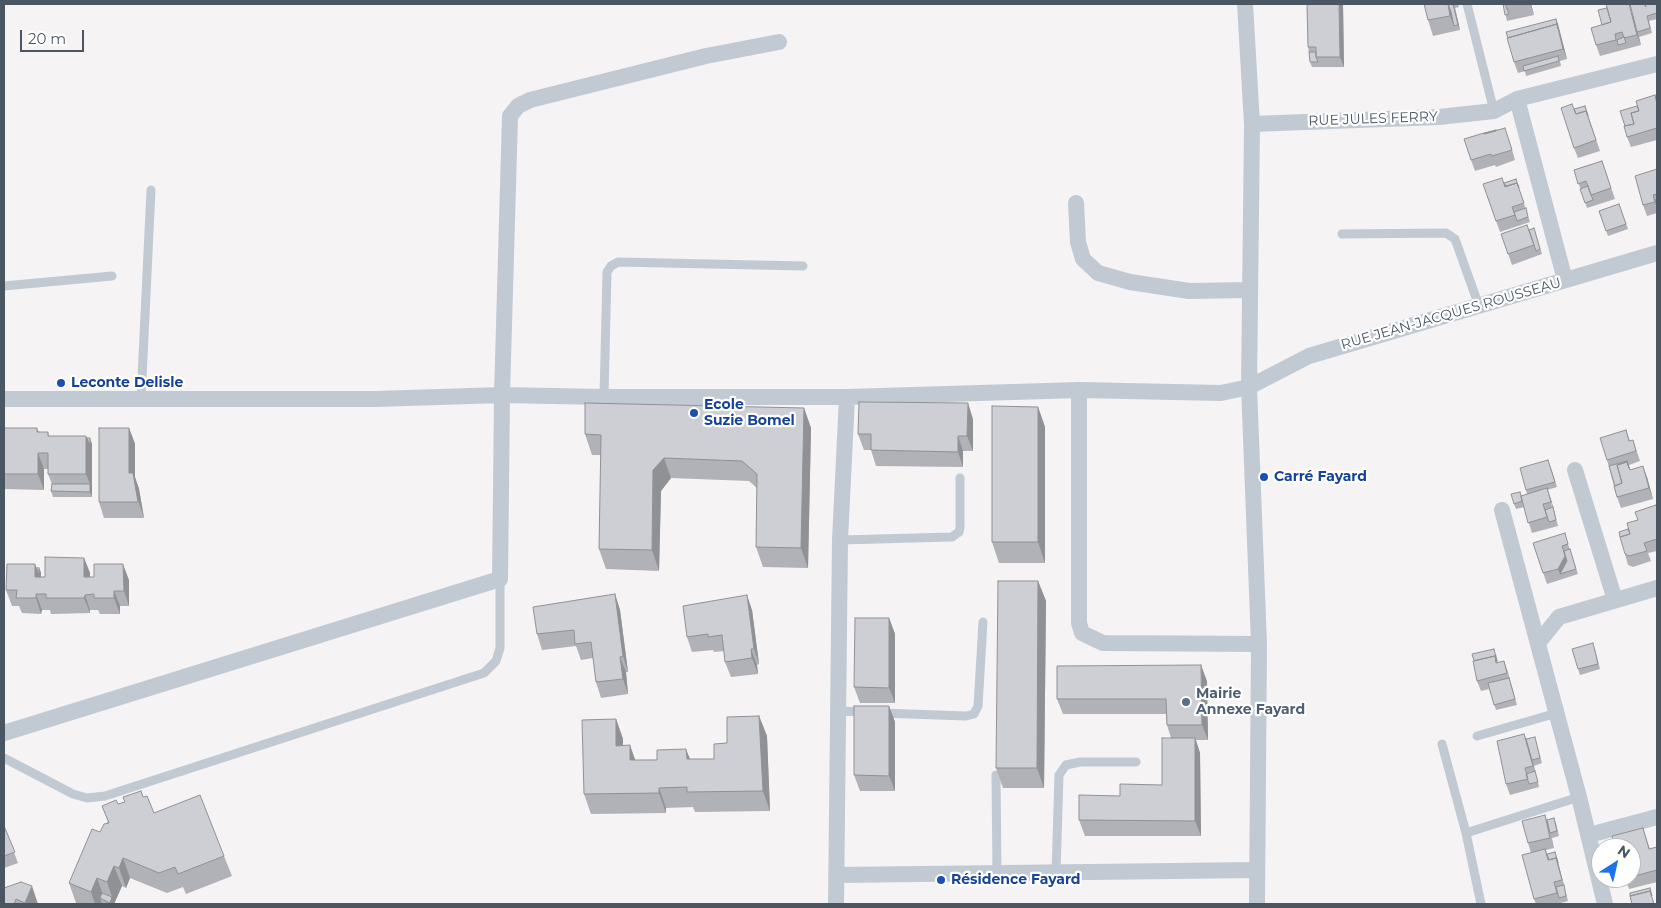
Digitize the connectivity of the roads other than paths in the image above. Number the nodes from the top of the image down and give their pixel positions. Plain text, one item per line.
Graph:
1 (1245, 4) edge
2 (1467, 4) edge
3 (779, 42) dead end
4 (1657, 64) edge
5 (1516, 99) junction
6 (1494, 111) junction
7 (1252, 124) junction
8 (151, 190) dead end
9 (1076, 203) dead end
10 (1342, 234) dead end
11 (1657, 253) edge
12 (803, 266) dead end
13 (112, 276) dead end
14 (1565, 280) junction
15 (4, 286) edge
16 (1250, 290) junction
17 (1479, 306) junction
18 (1249, 387) junction
19 (1079, 390) junction
20 (502, 394) junction
21 (604, 397) junction
22 (847, 397) junction
23 (4, 399) edge
24 (140, 399) junction
25 (1575, 470) dead end
26 (960, 478) dead end
27 (1502, 510) dead end
28 (840, 540) junction
29 (500, 579) junction
30 (1657, 588) edge
31 (1615, 600) junction
32 (983, 622) dead end
33 (1538, 643) junction
34 (1259, 644) junction
35 (838, 711) junction
36 (1557, 713) junction
37 (4, 733) edge
38 (1477, 736) dead end
39 (1442, 744) dead end
40 (4, 758) edge
41 (1136, 762) dead end
42 (996, 775) edge
43 (1579, 797) junction
44 (1657, 817) edge
45 (1466, 833) junction
46 (1589, 835) junction
47 (1257, 870) junction
48 (997, 873) junction
49 (1056, 873) junction
50 (836, 875) junction
51 (836, 904) edge
52 (1257, 904) edge
53 (1481, 904) edge
54 (1605, 904) edge

1 - 7 street
2 - 6 lane
3 - 20 street
4 - 5 street, RUE JULES FERRY
5 - 6 street, RUE JULES FERRY
5 - 14 street
6 - 7 street, RUE JULES FERRY
7 - 16 street
8 - 24 lane
9 - 16 street
10 - 17 lane
11 - 14 street, RUE JEAN-JACQUES ROUSSEAU
12 - 21 lane
13 - 15 lane
14 - 17 street, RUE JEAN-JACQUES ROUSSEAU
16 - 18 street
17 - 18 street, RUE JEAN-JACQUES ROUSSEAU
18 - 19 street, RUE JEAN-JACQUES ROUSSEAU
18 - 34 street
19 - 22 street, RUE JEAN-JACQUES ROUSSEAU
19 - 34 street
20 - 21 street, RUE JEAN-JACQUES ROUSSEAU
20 - 24 street, RUE JEAN-JACQUES ROUSSEAU
20 - 29 street
21 - 22 street, RUE JEAN-JACQUES ROUSSEAU
22 - 28 street
23 - 24 street, RUE JEAN-JACQUES ROUSSEAU
25 - 31 street
26 - 28 lane
27 - 33 street
28 - 35 street
29 - 37 street
29 - 40 lane
30 - 31 street
31 - 33 street
32 - 35 lane
33 - 36 street
34 - 47 street
35 - 50 street
36 - 38 lane
36 - 43 street
39 - 45 lane
41 - 49 lane
42 - 48 lane
43 - 45 lane
43 - 46 street
44 - 46 street
45 - 53 lane
46 - 54 street
47 - 49 street
47 - 52 street
48 - 49 street
48 - 50 street
50 - 51 street

